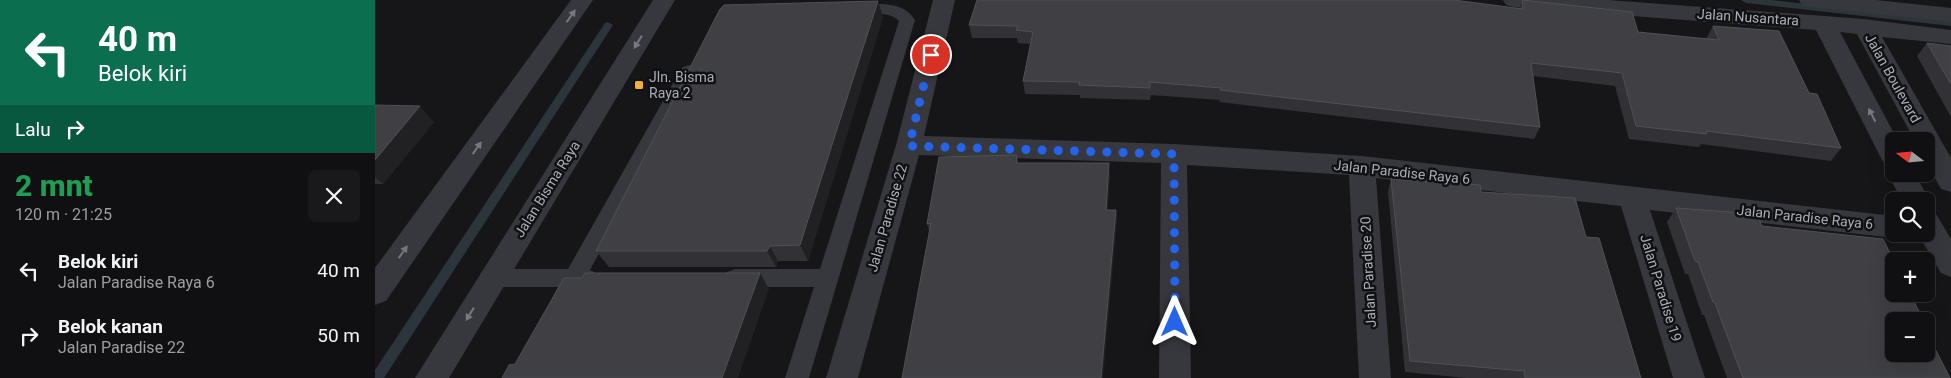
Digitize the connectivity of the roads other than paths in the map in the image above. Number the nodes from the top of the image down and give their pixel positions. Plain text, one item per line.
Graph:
1 (582, 0) edge
2 (664, 0) edge
3 (944, 0) edge
4 (1514, 0) edge
5 (1810, 0) edge
6 (1853, 2) edge
7 (840, 11) edge
8 (1951, 15) edge
9 (1824, 23) junction
10 (1864, 26) junction
11 (1951, 37) edge
12 (699, 53) edge
13 (1885, 141) edge
14 (909, 146) junction
15 (1174, 154) junction
16 (1362, 166) junction
17 (1951, 182) edge
18 (1633, 198) junction
19 (1885, 226) edge
20 (1935, 231) edge
21 (1951, 265) edge
22 (493, 278) junction
23 (575, 278) junction
24 (604, 278) edge
25 (711, 278) edge
26 (828, 278) junction
27 (375, 292) edge
28 (551, 320) edge
29 (431, 378) edge
30 (797, 378) edge
31 (842, 378) edge
32 (1175, 378) edge
33 (1375, 378) edge
34 (1689, 378) edge

27 -> 1 street
2 -> 22 street, Jalan Bisma Raya
3 - 14 street, Jalan Paradise 22
4 - 9 street, Jalan Nusantara
5 - 6 street
6 - 8 street
7 - 26 lane
9 - 10 street, Jalan Nusantara
13 -> 9 street
10 - 11 street, Jalan Nusantara
10 - 17 street, Jalan Boulevard
12 - 23 lane
14 - 15 street, Jalan Paradise Raya 6
14 - 31 street, Jalan Paradise 22
15 - 16 street, Jalan Paradise Raya 6
15 - 32 street
16 - 18 street, Jalan Paradise Raya 6
16 - 33 street, Jalan Paradise 20
18 - 19 street, Jalan Paradise Raya 6
18 - 34 street, Jalan Paradise 19
20 - 21 street
22 - 23 lane
22 -> 29 street, Jalan Bisma Raya
23 - 24 lane
23 - 28 lane
25 - 26 lane
26 - 30 lane

